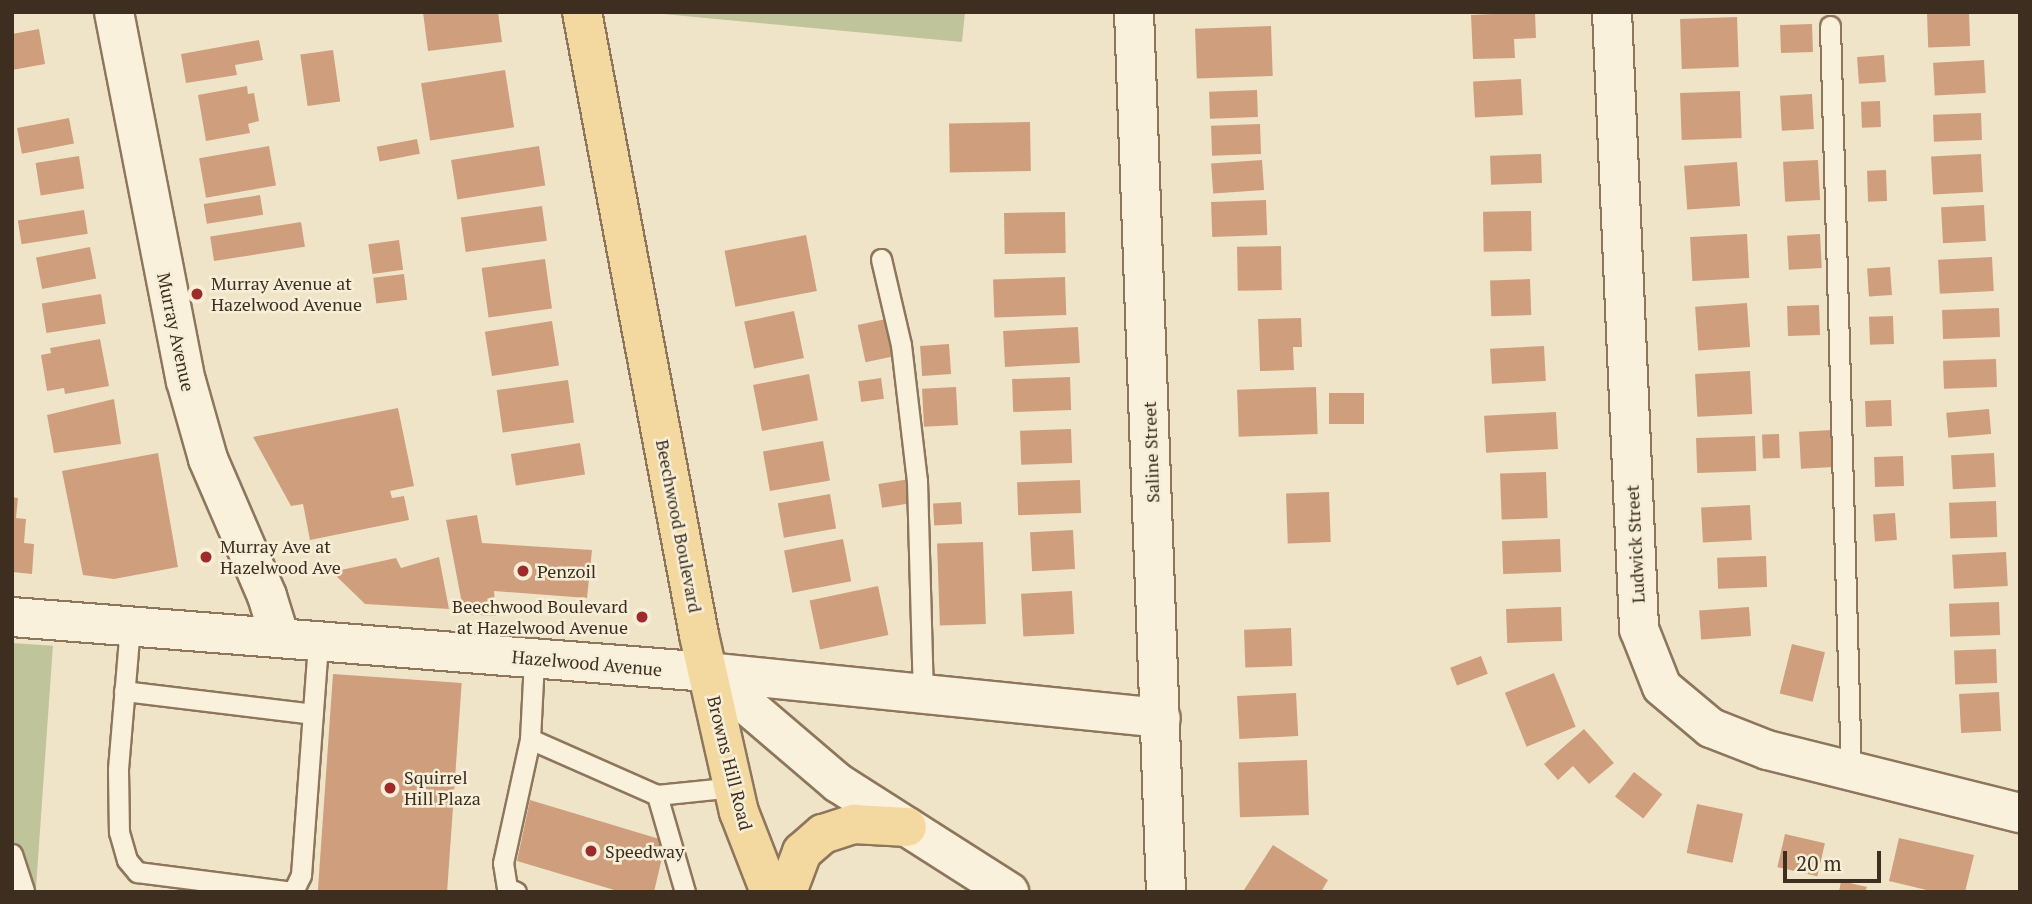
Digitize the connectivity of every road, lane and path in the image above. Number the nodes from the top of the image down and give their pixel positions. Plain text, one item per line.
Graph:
1 (114, 12) edge
2 (582, 12) edge
3 (1134, 12) edge
4 (1612, 12) edge
5 (1830, 26) dead end
6 (881, 259) dead end
7 (12, 617) edge
8 (130, 626) junction
9 (281, 638) junction
10 (318, 641) junction
11 (534, 659) junction
12 (708, 672) junction
13 (124, 691) junction
14 (923, 694) junction
15 (313, 714) junction
16 (1161, 718) junction
17 (530, 739) junction
18 (1851, 772) junction
19 (734, 787) junction
20 (657, 795) junction
21 (2020, 813) edge
22 (907, 827) junction
23 (12, 854) edge
24 (24, 892) edge
25 (516, 892) edge
26 (685, 892) edge
27 (771, 892) edge
28 (787, 892) edge
29 (1009, 892) edge
30 (1166, 892) edge

1 - 9 street, Murray Avenue
2 - 12 main road, Beechwood Boulevard
3 - 16 street, Saline Street
4 - 18 street, Ludwick Street
5 - 18 lane
6 - 14 lane
7 - 8 street, Hazelwood Avenue
8 - 9 street, Hazelwood Avenue
8 - 13 lane
9 - 10 street, Hazelwood Avenue
10 - 11 street, Hazelwood Avenue
10 - 15 lane
11 - 12 street, Hazelwood Avenue
11 - 17 lane
12 - 14 street, Hazelwood Avenue
12 - 19 main road, Browns Hill Road
12 - 22 street
13 - 15 lane
13 - 15 lane
14 - 16 street, Hazelwood Avenue
16 - 30 street, Saline Street
17 - 20 lane
17 - 25 lane
18 - 21 street, Ludwick Street
19 - 20 lane
19 - 27 main road, Browns Hill Road
20 - 26 lane
22 - 28 main road
22 - 29 street
23 - 24 lane

